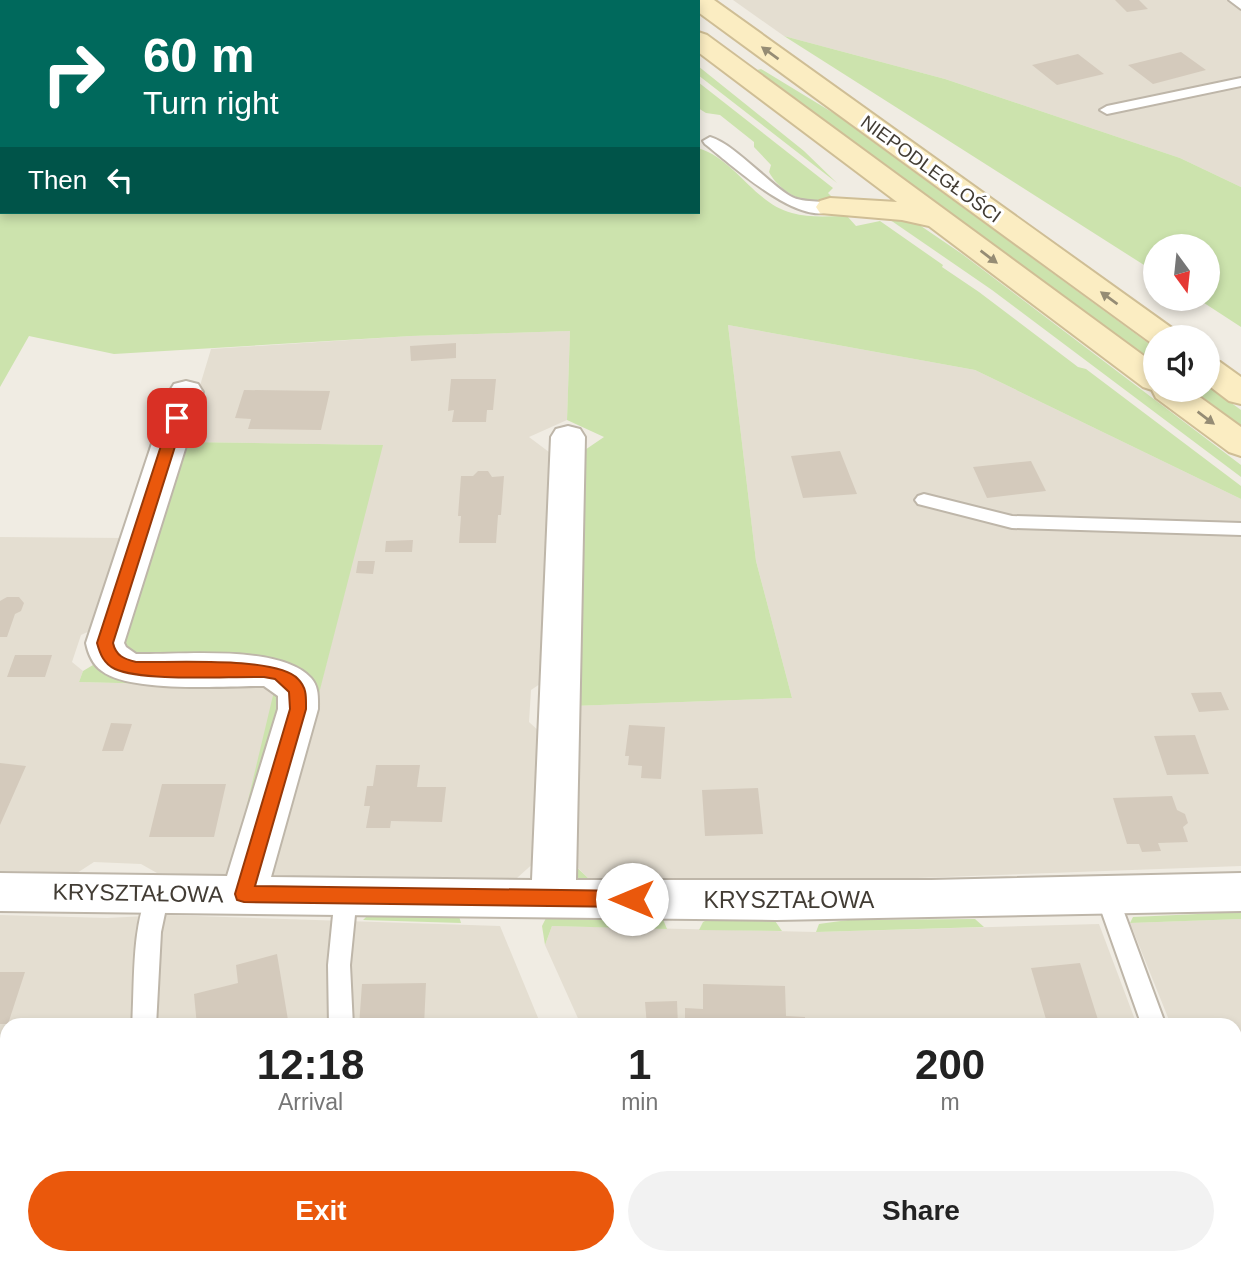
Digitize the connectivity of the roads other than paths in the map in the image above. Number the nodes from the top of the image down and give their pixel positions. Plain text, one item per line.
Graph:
1 (1235, 0) edge
2 (700, 1) edge
3 (1241, 5) edge
4 (700, 41) edge
5 (1241, 82) edge
6 (1107, 110) dead end
7 (797, 114) junction
8 (710, 141) dead end
9 (830, 207) junction
10 (959, 235) junction
11 (1147, 325) edge
12 (1143, 371) edge
13 (1220, 378) edge
14 (186, 392) dead end
15 (1241, 393) edge
16 (1184, 402) edge
17 (568, 436) dead end
18 (1241, 444) edge
19 (924, 500) dead end
20 (1241, 529) edge
21 (1241, 891) edge
22 (0, 892) edge
23 (158, 894) junction
24 (244, 894) junction
25 (346, 895) junction
26 (1107, 896) junction
27 (553, 898) junction
28 (145, 1018) edge
29 (341, 1018) edge
30 (1151, 1018) edge

1 - 3 lane
11 -> 2 main road, NIEPODLEGŁOŚCI
4 - 7 main road, NIEPODLEGŁOŚCI
5 - 6 lane
7 - 9 main road
7 - 10 main road, NIEPODLEGŁOŚCI
8 - 9 lane
9 - 10 main road
10 -> 12 main road, NIEPODLEGŁOŚCI
13 - 15 main road
14 - 24 street
16 -> 18 main road
17 - 27 street
19 - 20 lane
21 - 26 street, KRYSZTAŁOWA
22 - 23 street, KRYSZTAŁOWA
23 - 24 street, KRYSZTAŁOWA
23 - 28 lane
24 - 25 street, KRYSZTAŁOWA
25 - 27 street, KRYSZTAŁOWA
25 - 29 lane
26 - 27 street, KRYSZTAŁOWA
26 - 30 lane

